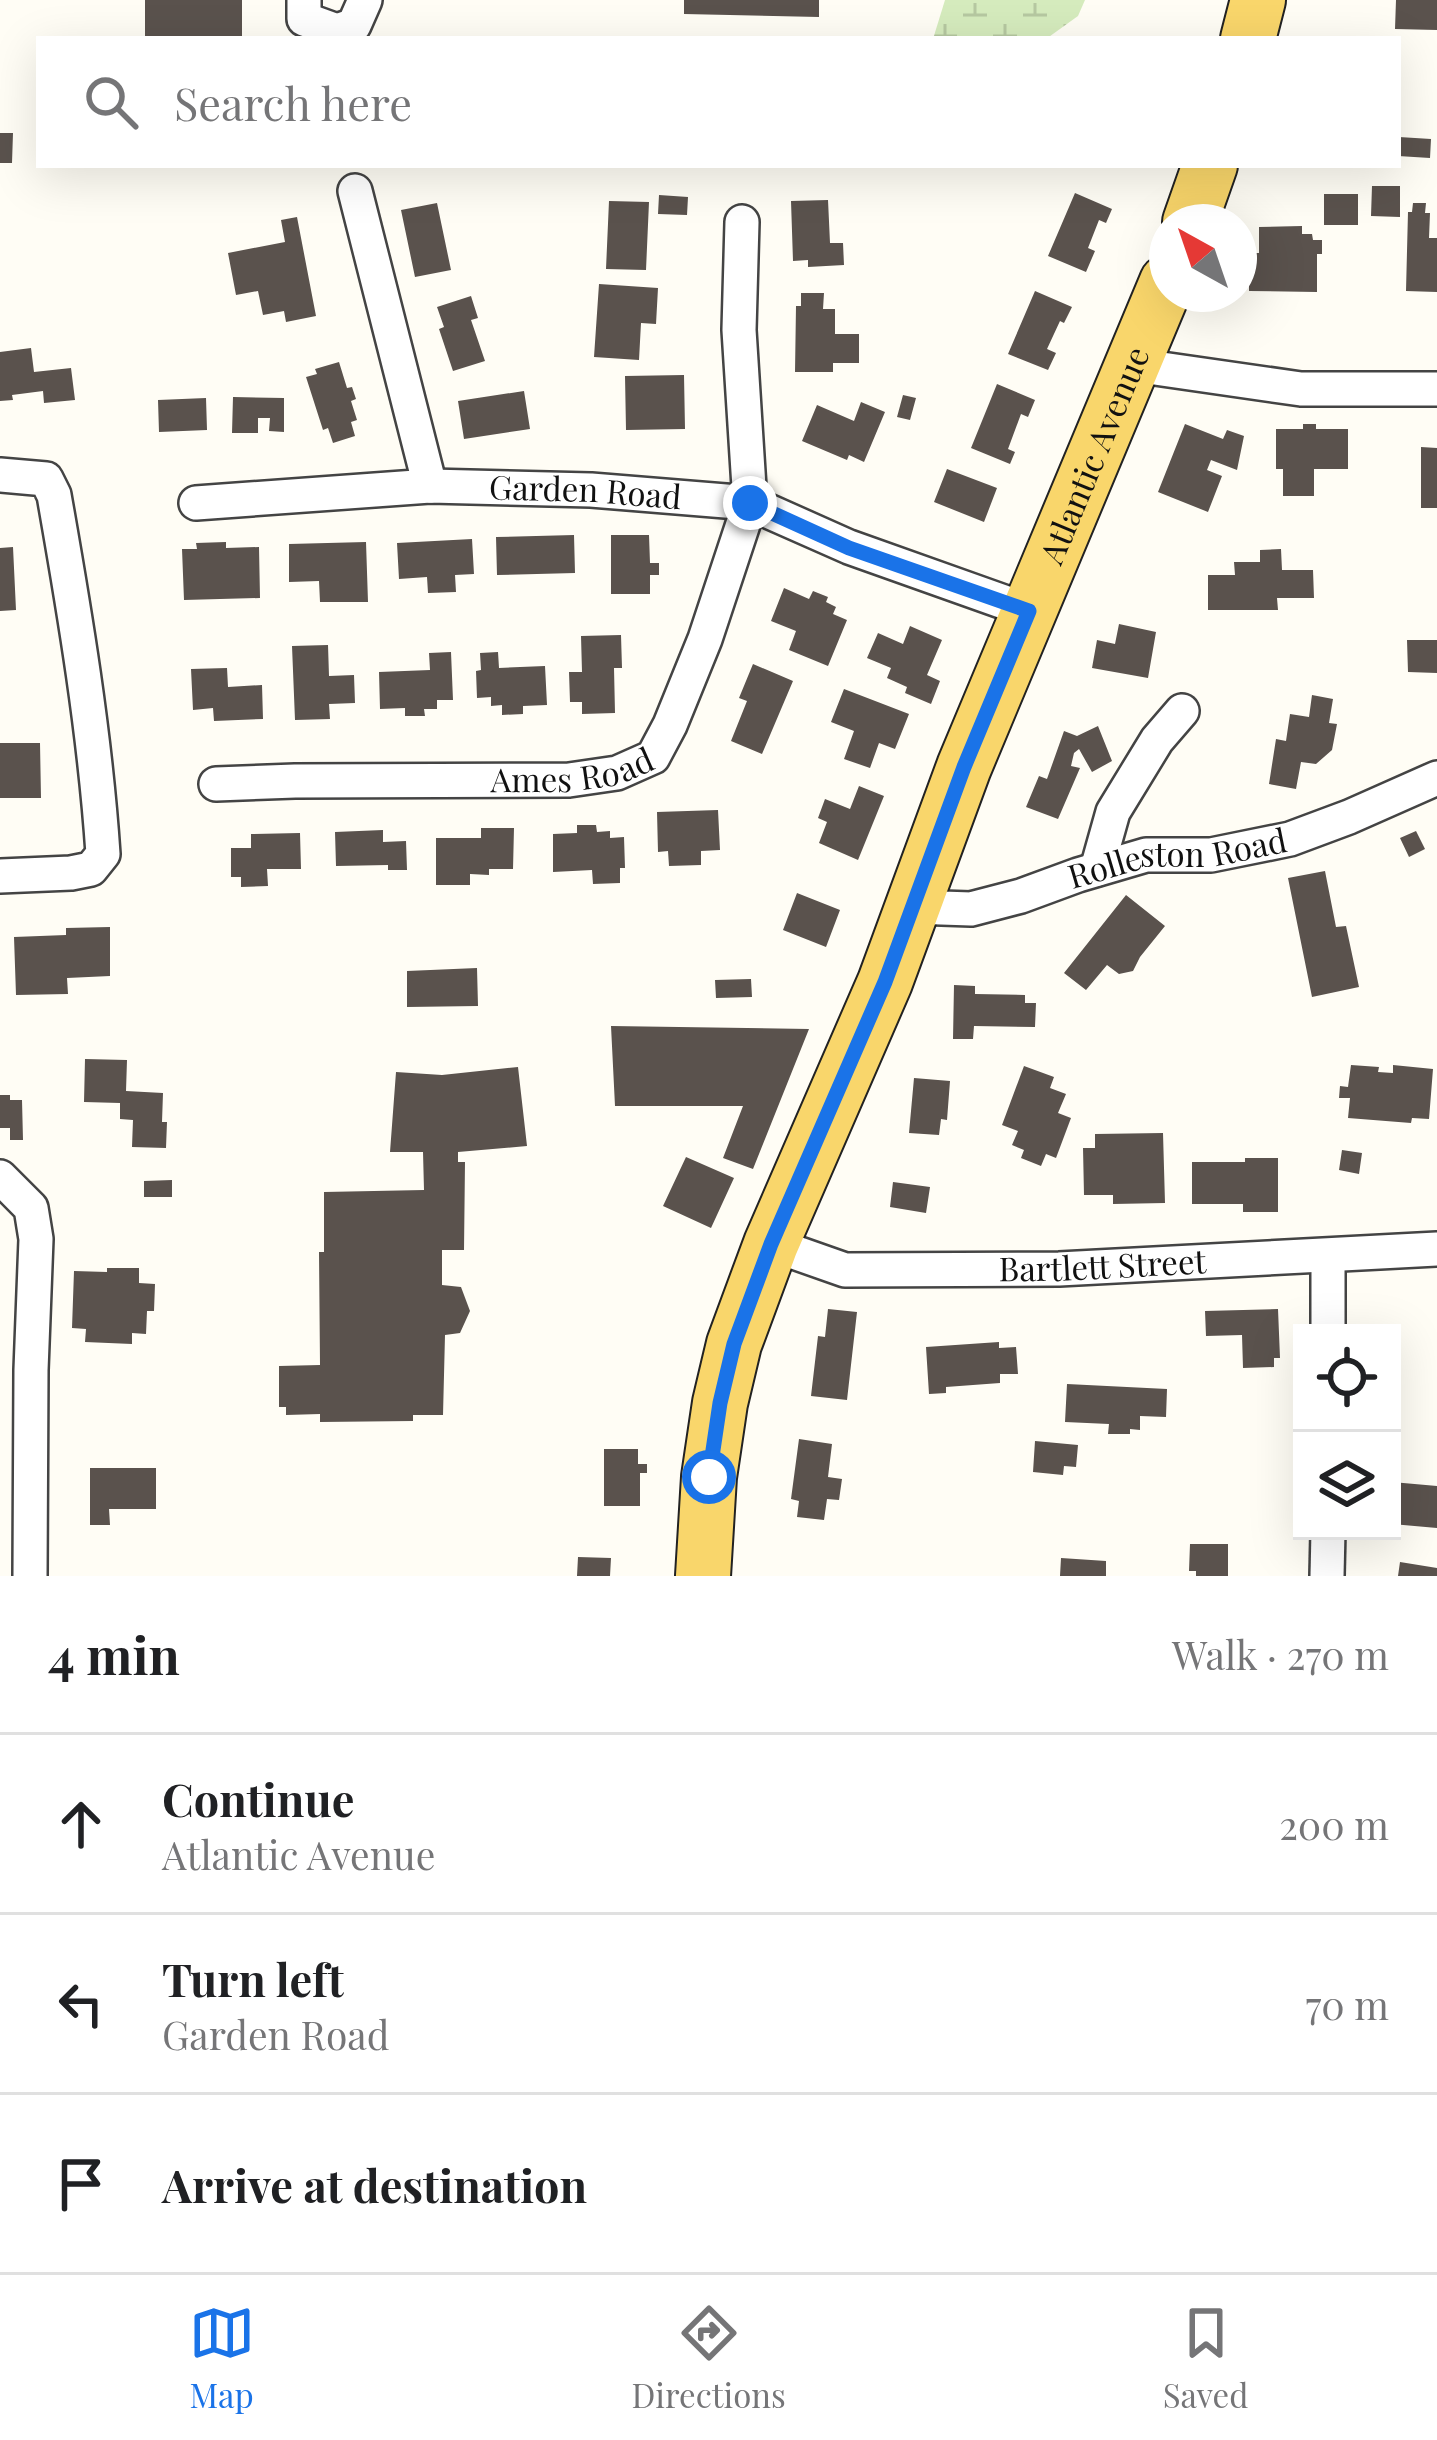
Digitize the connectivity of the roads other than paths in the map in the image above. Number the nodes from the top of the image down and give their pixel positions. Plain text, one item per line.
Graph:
1 (304, 0) edge
2 (365, 0) edge
3 (1258, 0) edge
4 (1249, 36) edge
5 (1209, 168) edge
6 (355, 191) dead end
7 (1196, 204) edge
8 (742, 222) dead end
9 (1155, 312) edge
10 (1134, 364) junction
11 (1437, 388) edge
12 (0, 475) edge
13 (430, 486) junction
14 (196, 503) dead end
15 (750, 503) junction
16 (1029, 611) junction
17 (1182, 711) dead end
18 (1437, 778) edge
19 (216, 784) dead end
20 (1097, 869) junction
21 (0, 875) edge
22 (912, 907) junction
23 (0, 1177) edge
24 (771, 1244) junction
25 (1437, 1249) edge
26 (1328, 1256) junction
27 (1328, 1324) edge
28 (1328, 1540) edge
29 (30, 1576) edge
30 (704, 1576) edge
31 (1328, 1576) edge

1 - 2 street
3 - 4 main road
5 - 7 main road
6 - 13 street
8 - 15 street
9 - 10 main road, Atlantic Avenue
10 - 11 street
10 - 16 main road, Atlantic Avenue
12 - 21 street
13 - 14 street, Garden Road
13 - 15 street, Garden Road
15 - 16 street, Garden Road
15 - 19 street, Ames Road
16 - 22 main road, Atlantic Avenue
17 - 20 street
18 - 20 street, Rolleston Road
20 - 22 street, Rolleston Road
22 - 24 main road, Atlantic Avenue
23 - 29 street
24 - 26 street, Bartlett Street
24 - 30 main road, Atlantic Avenue
25 - 26 street, Bartlett Street
26 - 27 street
28 - 31 street

